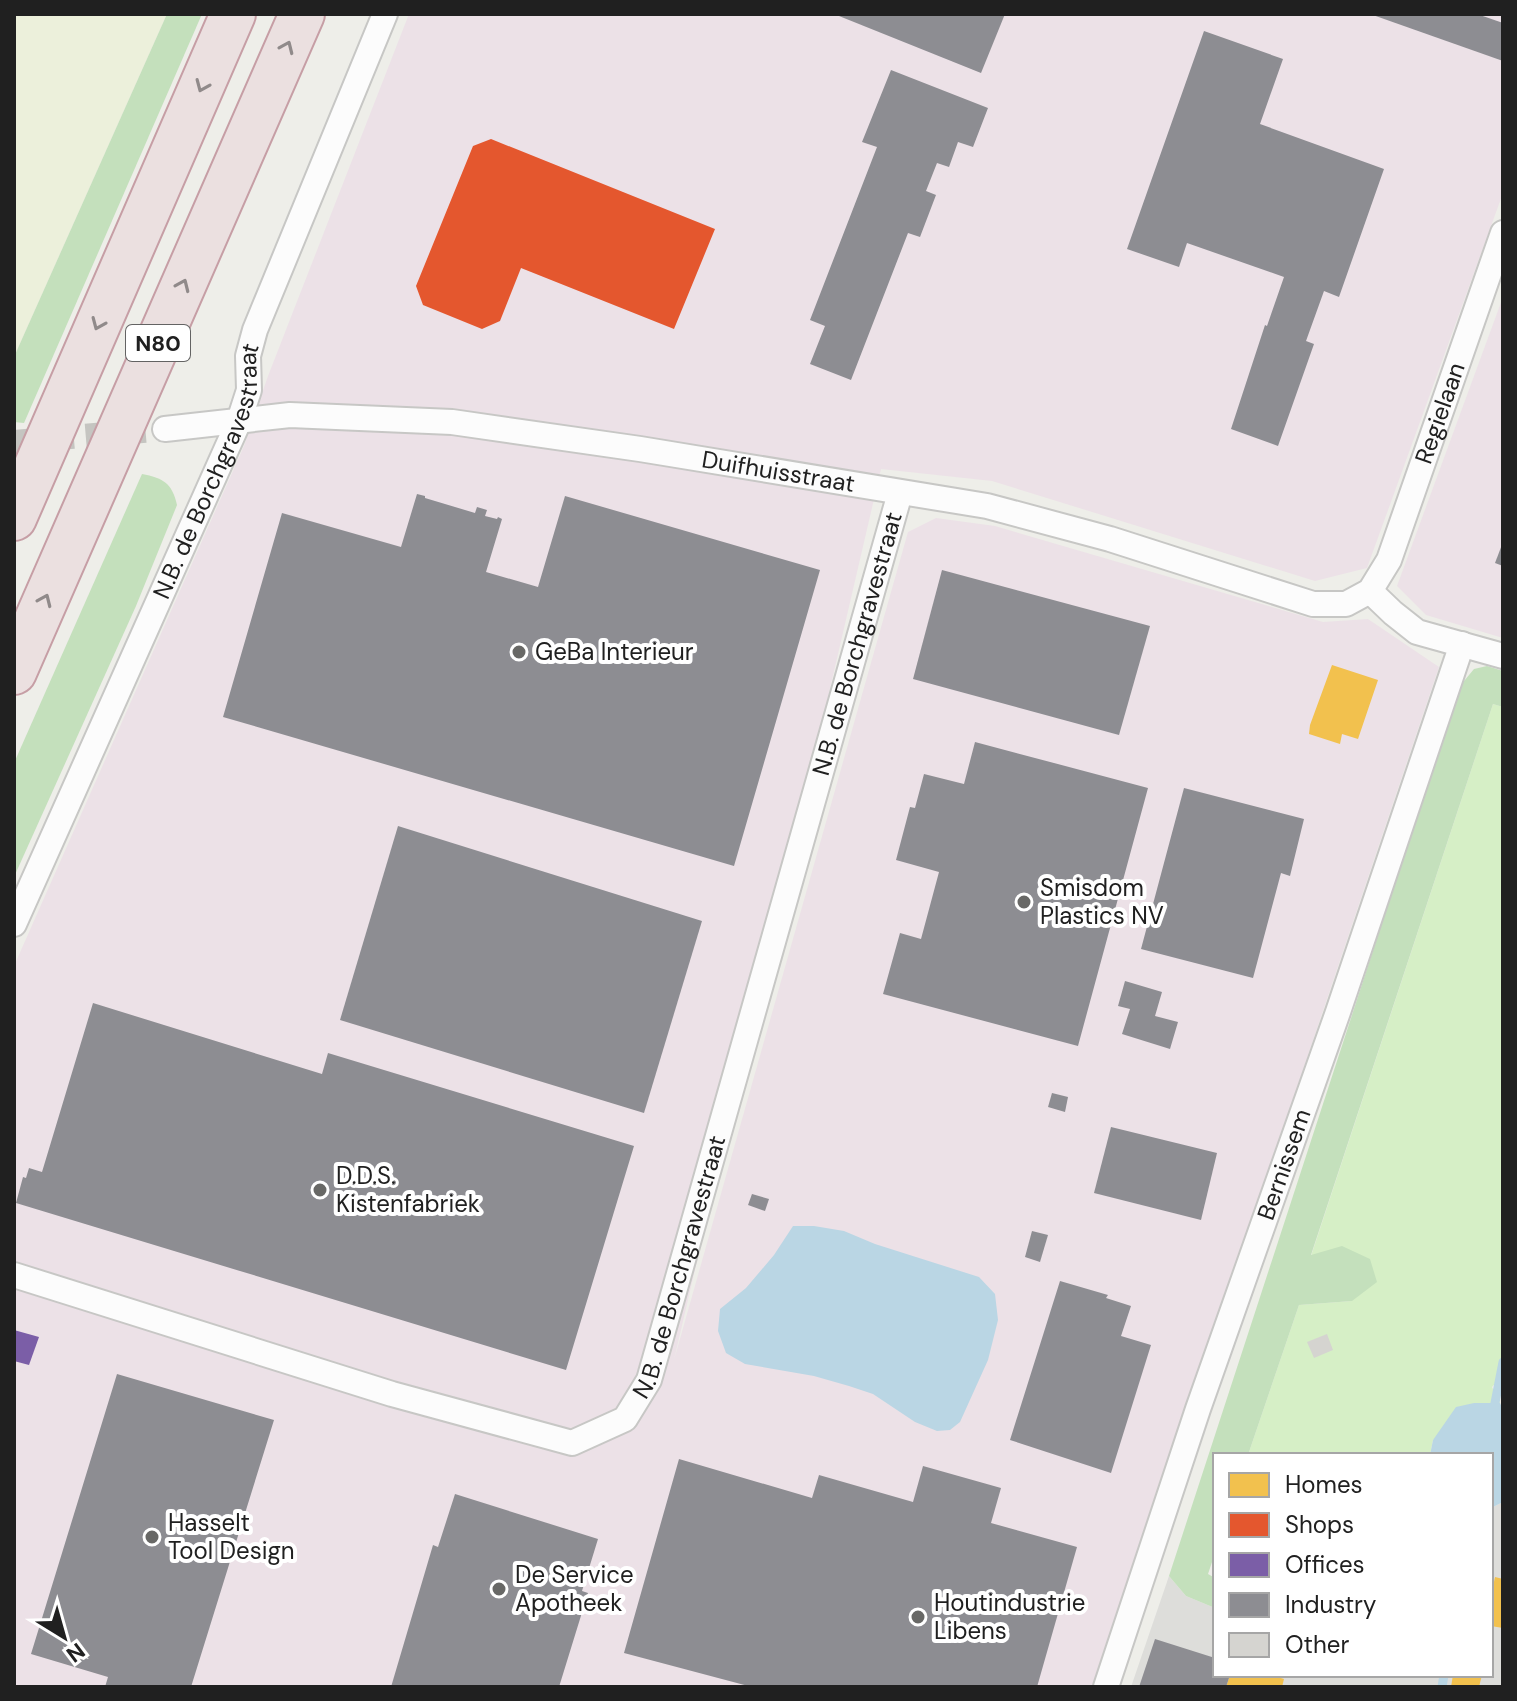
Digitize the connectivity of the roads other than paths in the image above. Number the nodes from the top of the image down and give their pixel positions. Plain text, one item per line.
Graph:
1 (233, 14) edge
2 (302, 14) edge
3 (385, 14) edge
4 (1503, 233) edge
5 (239, 421) junction
6 (165, 429) tunnel mouth
7 (900, 493) junction
8 (14, 518) edge
9 (1370, 591) junction
10 (1462, 644) junction
11 (1503, 656) edge
12 (14, 672) edge
13 (14, 924) edge
14 (14, 1275) edge
15 (1106, 1687) edge

1 -> 8 highway, N80
12 -> 2 highway, N80
3 - 5 street, N.B. de Borchgravestraat
4 - 9 street, Regielaan
5 - 6 street, Duifhuisstraat
5 - 7 street, Duifhuisstraat
5 - 13 street, N.B. de Borchgravestraat
7 - 9 street, Duifhuisstraat
7 - 14 street, N.B. de Borchgravestraat
9 - 10 street
10 - 11 street
10 - 15 street, Bernissem

